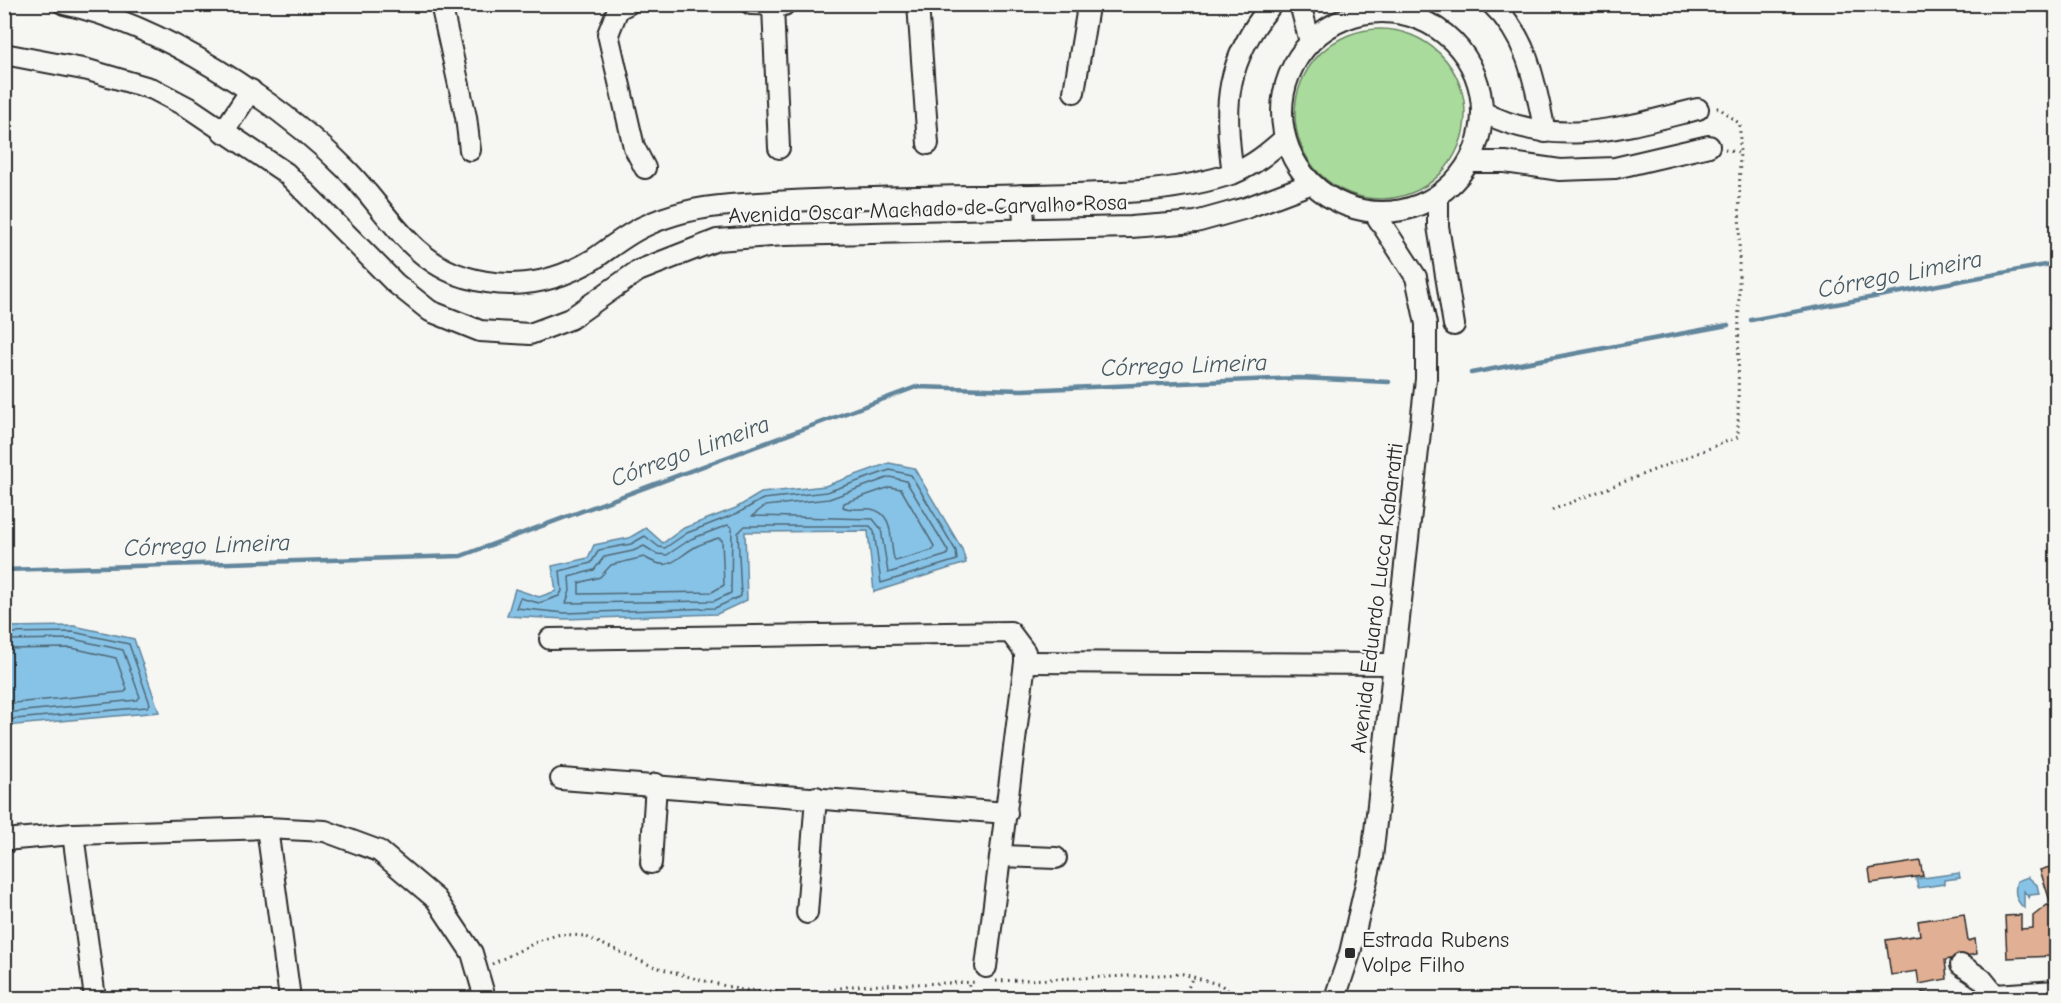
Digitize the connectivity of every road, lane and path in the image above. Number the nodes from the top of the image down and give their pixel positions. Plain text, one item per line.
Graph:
1 (441, 4) edge
2 (628, 4) edge
3 (751, 4) edge
4 (918, 4) edge
5 (1084, 4) edge
6 (1272, 4) edge
7 (1300, 4) edge
8 (1492, 4) edge
9 (67, 5) edge
10 (780, 5) edge
11 (1369, 9) edge
12 (1310, 42) junction
13 (4, 54) edge
14 (251, 90) junction
15 (1074, 92) dead end
16 (1698, 109) joint
17 (1483, 112) junction
18 (223, 132) junction
19 (1545, 132) junction
20 (1284, 139) junction
21 (928, 144) dead end
22 (1709, 146) dead end
23 (779, 148) dead end
24 (471, 150) dead end
25 (1469, 162) junction
26 (645, 168) dead end
27 (1233, 173) junction
28 (1311, 184) junction
29 (1023, 195) junction
30 (1438, 195) junction
31 (1374, 212) junction
32 (1024, 230) junction
33 (601, 254) junction
34 (619, 284) junction
35 (1454, 324) dead end
36 (1552, 510) dead end
37 (550, 639) dead end
38 (1025, 662) junction
39 (1392, 664) junction
40 (561, 779) dead end
41 (656, 784) junction
42 (816, 797) junction
43 (1007, 813) junction
44 (267, 828) junction
45 (73, 834) junction
46 (4, 840) edge
47 (1001, 856) junction
48 (1056, 858) dead end
49 (651, 863) dead end
50 (807, 913) dead end
51 (1961, 965) dead end
52 (477, 971) junction
53 (987, 976) junction
54 (1193, 976) junction
55 (970, 982) junction
56 (2056, 991) edge
57 (1994, 997) edge
58 (94, 999) edge
59 (290, 999) edge
60 (485, 999) edge
61 (965, 999) edge
62 (1184, 999) edge
63 (1238, 999) edge
64 (1335, 999) edge

1 - 24 street
2 - 26 street
3 - 10 street
4 - 21 street
5 - 15 street
6 - 27 street
7 - 12 street
8 - 19 street
9 - 14 street, Avenida Oscar Machado de Carvalho Rosa
10 - 23 street
11 - 12 street
11 - 17 street
12 - 20 street
13 - 18 street, Avenida Oscar Machado de Carvalho Rosa
14 - 18 street
14 - 33 street, Avenida Oscar Machado de Carvalho Rosa
16 - 19 street
16 - 36 path
17 - 19 street
17 - 25 street
18 - 34 street, Avenida Oscar Machado de Carvalho Rosa
20 - 27 street, Avenida Oscar Machado de Carvalho Rosa
20 - 28 street
22 - 25 street
25 - 30 street
27 - 29 street, Avenida Oscar Machado de Carvalho Rosa
28 - 31 street
28 - 32 street, Avenida Oscar Machado de Carvalho Rosa
29 - 32 street
29 - 33 street, Avenida Oscar Machado de Carvalho Rosa
30 - 31 street
30 - 35 street
31 - 39 street, Avenida Eduardo Lucca Kabaratti
32 - 34 street, Avenida Oscar Machado de Carvalho Rosa
33 - 34 street
37 - 38 street
38 - 39 street
38 - 43 street
39 - 64 street, Avenida Eduardo Lucca Kabaratti
40 - 41 street
41 - 42 street
41 - 49 street
42 - 43 street
42 - 50 street
43 - 47 street
44 - 45 street
44 - 52 street
44 - 59 street
45 - 46 street
45 - 58 street
47 - 48 street
47 - 53 street
51 - 57 street
52 - 55 path
52 - 60 street
53 - 54 path
53 - 55 path
54 - 62 path
54 - 63 path
55 - 61 path
56 - 57 street

